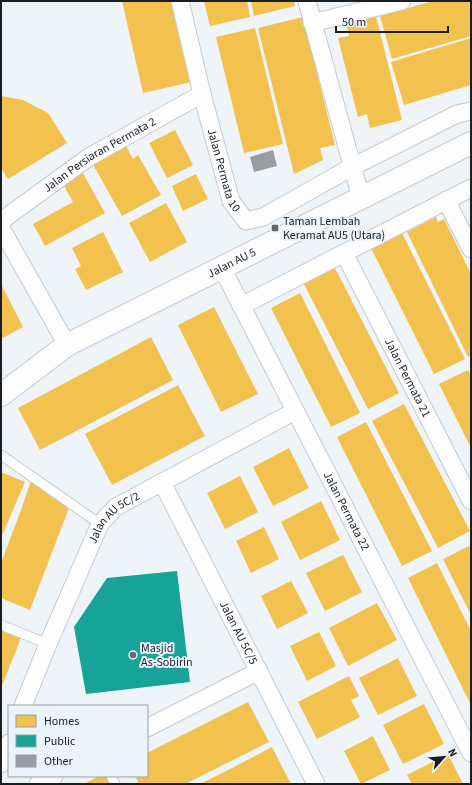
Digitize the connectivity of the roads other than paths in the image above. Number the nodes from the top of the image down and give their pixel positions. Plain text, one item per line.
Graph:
1 (180, 1) edge
2 (307, 1) edge
3 (402, 1) edge
4 (312, 23) junction
5 (202, 94) junction
6 (471, 111) edge
7 (471, 143) edge
8 (352, 167) junction
9 (471, 188) edge
10 (361, 198) junction
11 (446, 200) junction
12 (1, 221) edge
13 (1, 228) edge
14 (471, 249) edge
15 (344, 253) junction
16 (222, 268) junction
17 (241, 306) junction
18 (67, 345) junction
19 (1, 396) edge
20 (295, 411) junction
21 (1, 455) edge
22 (162, 482) junction
23 (471, 502) edge
24 (100, 524) junction
25 (1, 625) edge
26 (48, 644) junction
27 (259, 671) junction
28 (23, 705) edge
29 (148, 727) edge
30 (469, 743) edge
31 (8, 746) edge
32 (1, 764) edge
33 (52, 777) edge
34 (38, 784) edge
35 (316, 784) edge

1 - 5 street, Jalan Permata 10
2 - 4 street
3 - 4 street
4 - 8 street
5 - 8 street, Jalan Permata 10
5 - 12 street, Jalan Persiaran Permata 2
6 - 8 street
7 - 10 main road, Jalan AU 5
8 - 10 street
9 - 11 street
10 - 16 main road, Jalan AU 5
11 - 14 street
11 - 15 street
13 - 18 street
15 - 17 street
15 - 23 street, Jalan Permata 21
16 - 17 street, Jalan Permata 22
16 - 18 main road, Jalan AU 5
17 - 20 street, Jalan Permata 22
18 - 19 main road, Jalan AU 5
20 - 22 street, Jalan AU 5C/2
20 - 30 street, Jalan Permata 22
21 - 24 lane
22 - 24 street, Jalan AU 5C/2
22 - 27 street, Jalan AU 5C/5
24 - 26 street, Jalan AU 5C/2
25 - 26 lane
26 - 28 street, Jalan AU 5C/2
27 - 29 street
27 - 35 street, Jalan AU 5C/5
31 - 32 street
33 - 34 street

